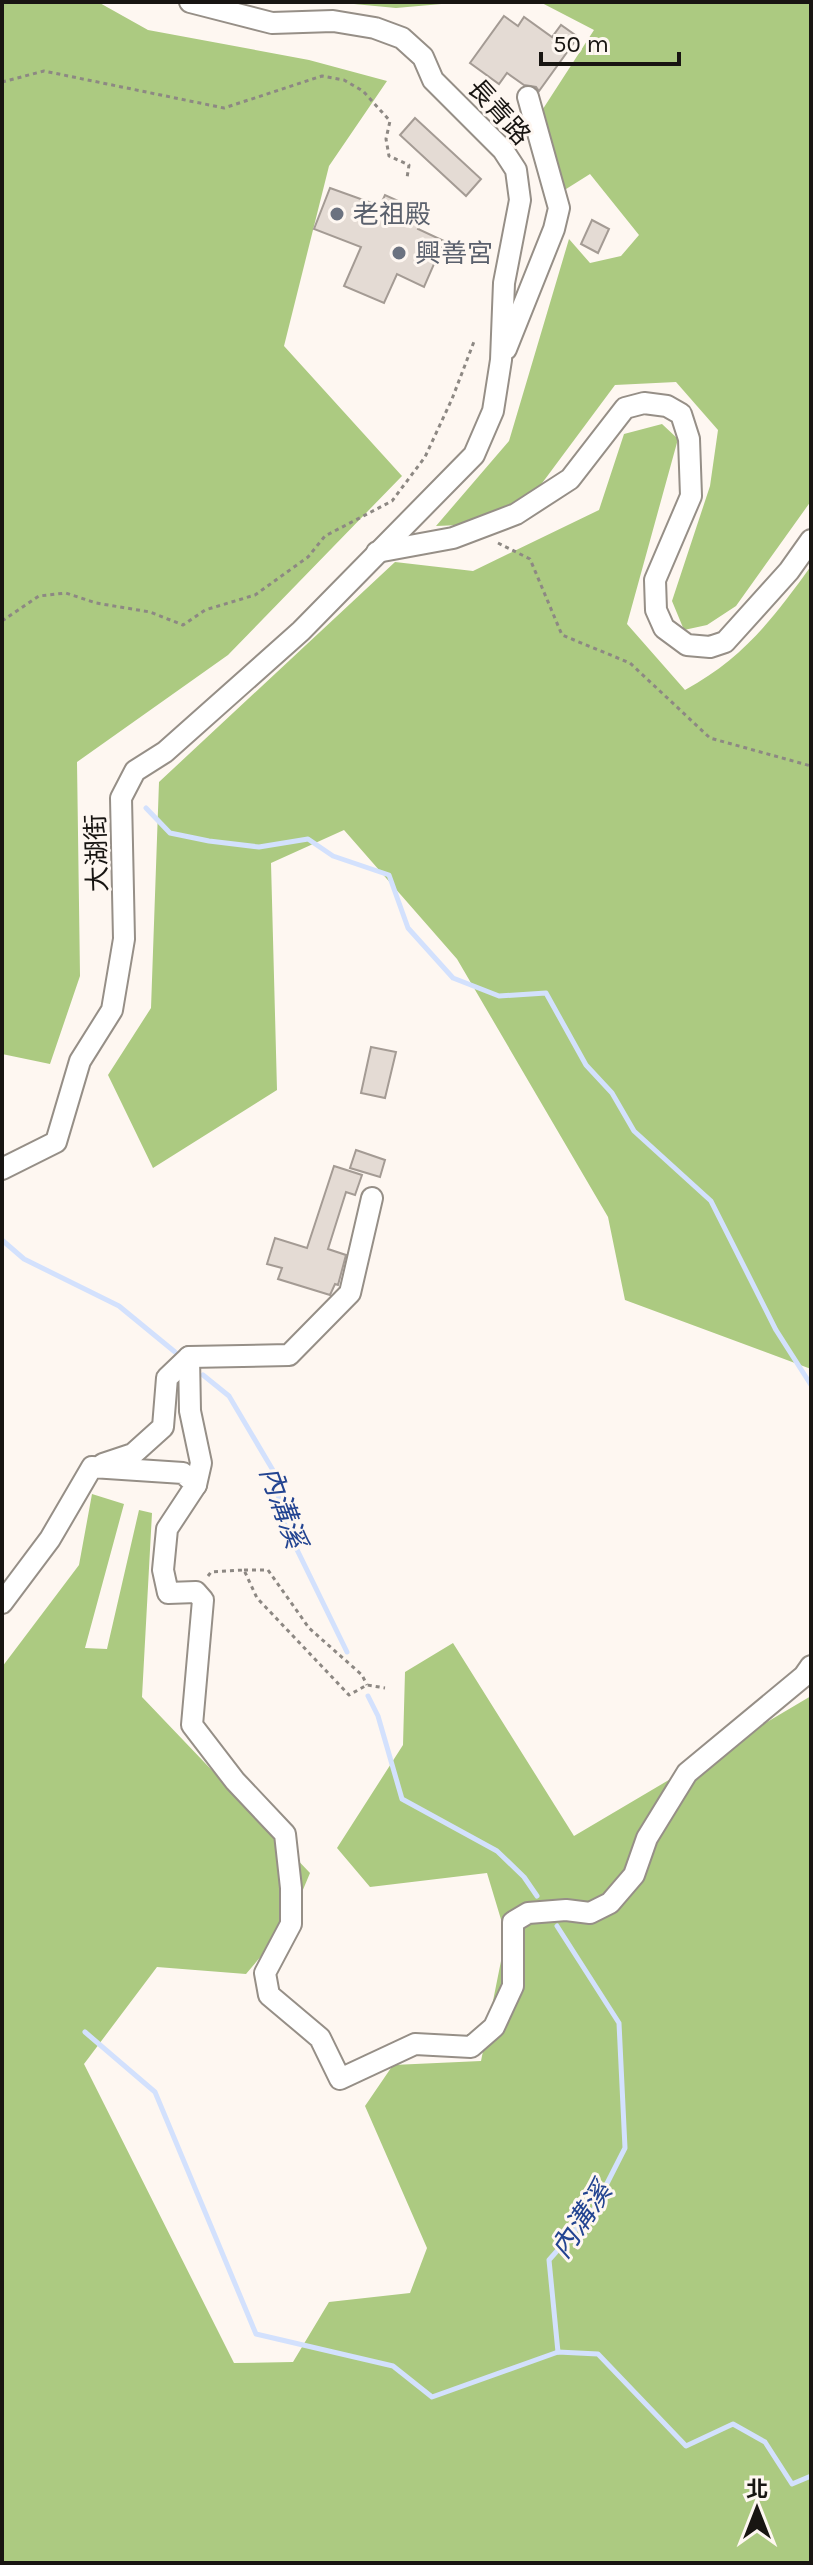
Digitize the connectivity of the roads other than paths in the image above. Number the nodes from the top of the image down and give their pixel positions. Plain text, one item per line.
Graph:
1 (190, 2) edge
2 (528, 97) dead end
3 (501, 360) junction
4 (811, 540) edge
5 (377, 552) junction
6 (2, 1169) edge
7 (372, 1198) dead end
8 (189, 1357) junction
9 (92, 1467) junction
10 (196, 1485) junction
11 (2, 1603) edge
12 (811, 1666) edge

1 - 3 street, 長青路
2 - 3 street
3 - 5 street, 長青路
4 - 5 street
5 - 6 street, 大湖街
7 - 8 street
8 - 9 street
8 - 10 street
9 - 10 street
9 - 11 street
10 - 12 street

